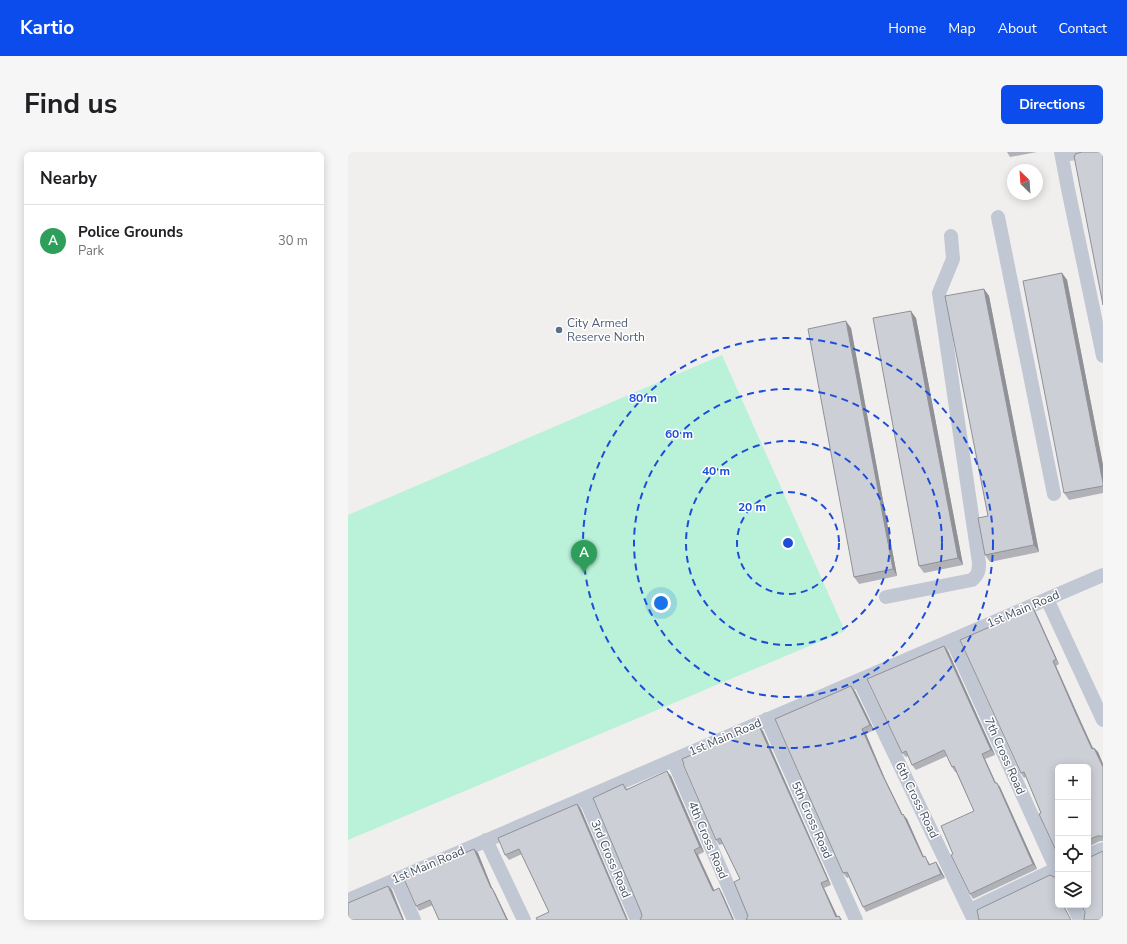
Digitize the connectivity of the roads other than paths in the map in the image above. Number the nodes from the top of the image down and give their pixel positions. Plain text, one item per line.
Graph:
1 (1083, 152) edge
2 (1061, 154) edge
3 (998, 217) dead end
4 (951, 236) dead end
5 (1103, 356) edge
6 (1054, 494) dead end
7 (1103, 575) edge
8 (886, 597) dead end
9 (1048, 599) junction
10 (952, 640) junction
11 (859, 680) junction
12 (767, 719) junction
13 (1103, 720) edge
14 (673, 760) junction
15 (585, 798) junction
16 (486, 840) junction
17 (1103, 849) edge
18 (1091, 854) edge
19 (1055, 866) edge
20 (1055, 871) edge
21 (396, 879) junction
22 (348, 900) edge
23 (1074, 908) edge
24 (972, 915) edge
25 (414, 920) edge
26 (524, 920) edge
27 (637, 920) edge
28 (742, 920) edge
29 (856, 920) edge
30 (1080, 920) edge

1 - 2 street
2 - 5 street
3 - 6 street
4 - 8 street
7 - 9 street, 1st Main Road
9 - 10 street, 1st Main Road
9 - 13 street
10 - 11 street, 1st Main Road
10 - 19 street, 7th Cross Road
11 - 12 street, 1st Main Road
11 - 24 street, 6th Cross Road
12 - 14 street, 1st Main Road
12 - 29 street, 5th Cross Road
14 - 15 street, 1st Main Road
14 - 28 street, 4th Cross Road
15 - 16 street, 1st Main Road
15 - 27 street, 3rd Cross Road
16 - 21 street, 1st Main Road
16 - 26 street
17 - 18 street
20 - 24 street
21 - 22 street, 1st Main Road
21 - 25 street
23 - 30 street

